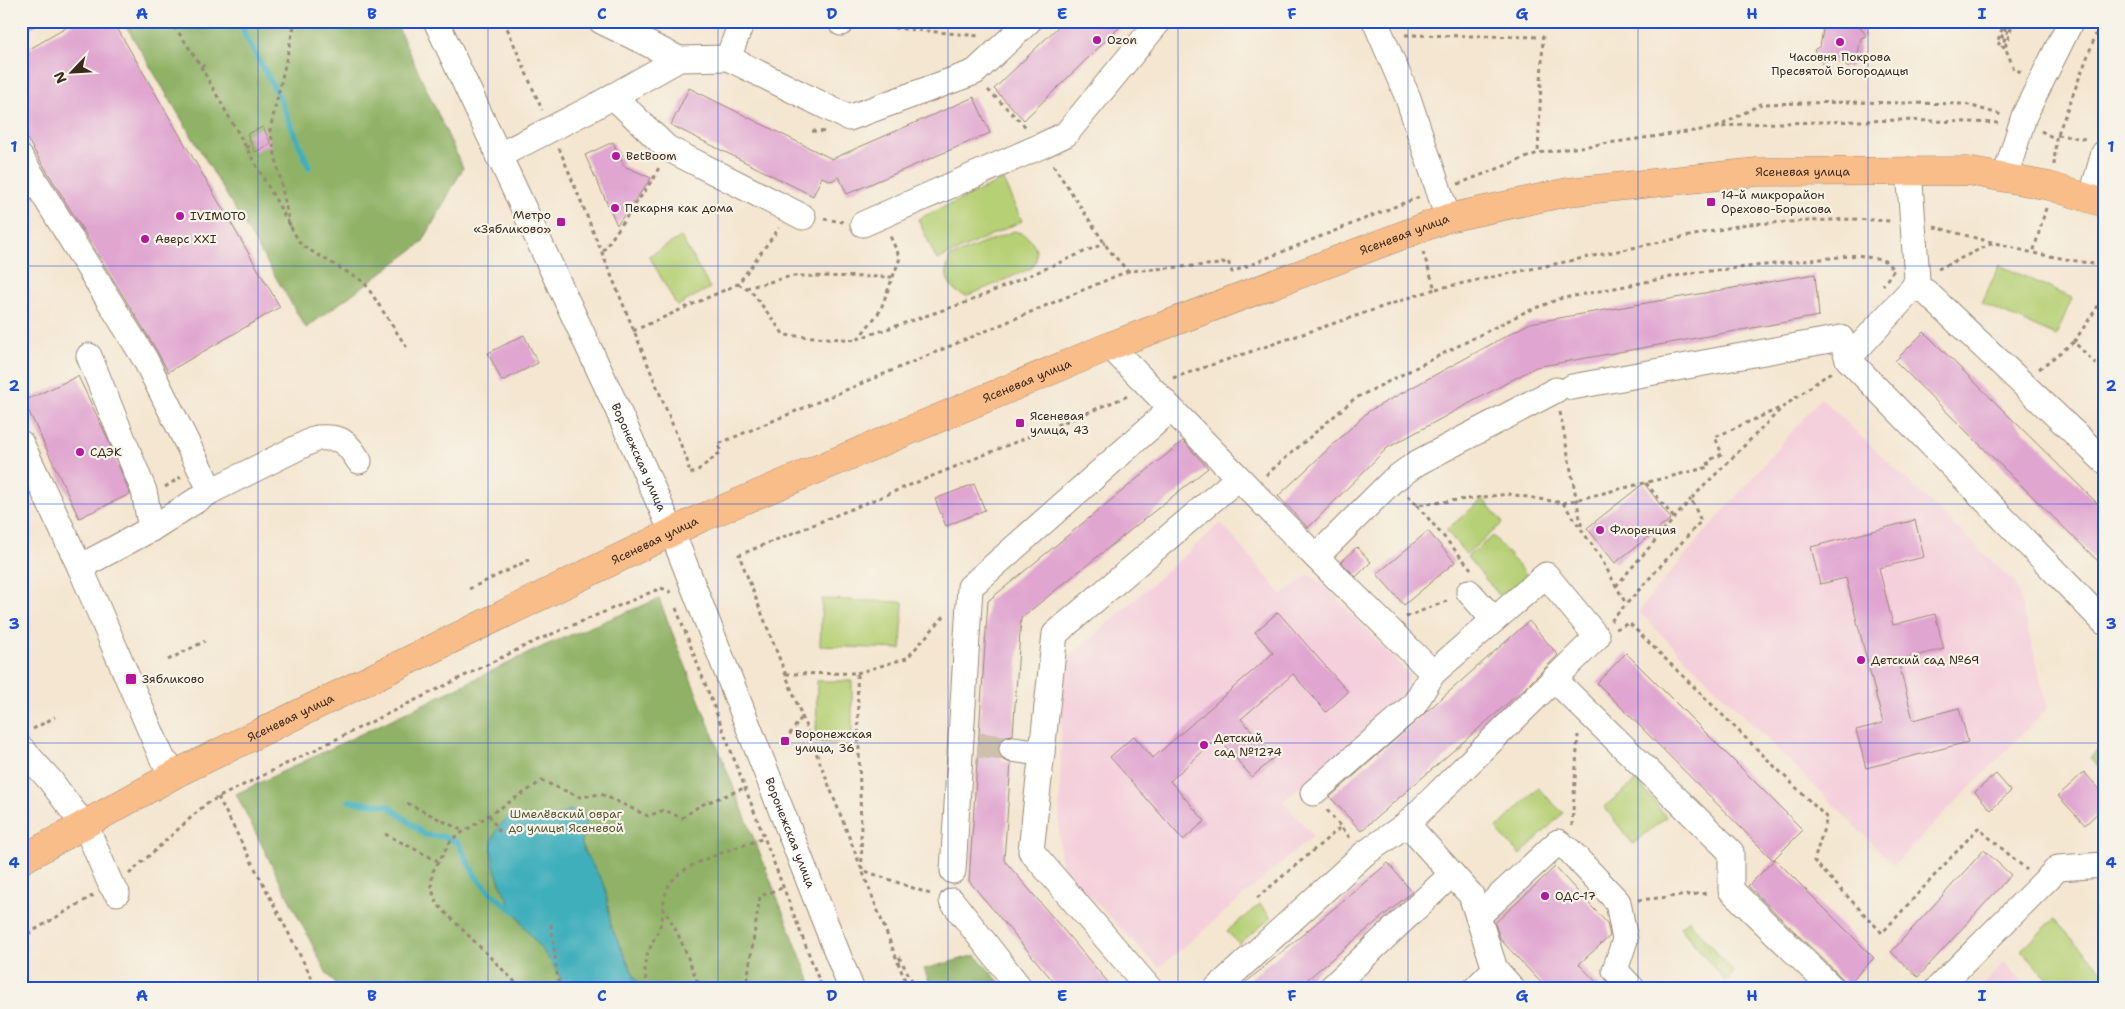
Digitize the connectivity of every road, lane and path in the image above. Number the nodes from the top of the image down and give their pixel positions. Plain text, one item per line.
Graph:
1 (168, 21) edge
2 (292, 21) edge
3 (436, 21) edge
4 (504, 21) edge
5 (601, 21) edge
6 (742, 21) edge
7 (1029, 21) edge
8 (1159, 21) edge
9 (1309, 21) edge
10 (2005, 21) edge
11 (2011, 21) edge
12 (2071, 21) edge
13 (841, 22) edge
14 (1240, 28) dead end
15 (1378, 28) edge
16 (1010, 38) junction
17 (2005, 47) junction
18 (728, 58) junction
19 (679, 59) junction
20 (208, 63) dead end
21 (201, 67) junction
22 (2041, 82) junction
23 (987, 88) dead end
24 (613, 96) junction
25 (2022, 121) junction
26 (1025, 124) dead end
27 (550, 128) junction
28 (1714, 129) junction
29 (252, 145) dead end
30 (1041, 146) junction
31 (2099, 146) edge
32 (246, 148) junction
33 (667, 148) junction
34 (1538, 153) junction
35 (498, 156) junction
36 (21, 158) edge
37 (1908, 170) junction
38 (2005, 177) junction
39 (1439, 191) junction
40 (2097, 201) edge
41 (1403, 202) junction
42 (803, 217) joint
43 (1448, 218) junction
44 (872, 220) junction
45 (1913, 222) junction
46 (291, 229) junction
47 (1416, 230) junction
48 (773, 237) dead end
49 (1105, 243) junction
50 (1994, 243) junction
51 (602, 251) junction
52 (2033, 253) dead end
53 (1128, 271) junction
54 (892, 277) junction
55 (1916, 283) junction
56 (738, 284) junction
57 (1883, 285) dead end
58 (746, 288) junction
59 (1435, 289) junction
60 (2104, 297) edge
61 (633, 331) junction
62 (856, 340) junction
63 (2074, 342) junction
64 (1110, 346) junction
65 (407, 348) dead end
66 (89, 356) dead end
67 (1848, 359) junction
68 (2104, 372) edge
69 (2022, 382) junction
70 (1150, 386) junction
71 (1564, 389) junction
72 (1783, 407) junction
73 (1171, 409) junction
74 (21, 443) edge
75 (2104, 461) edge
76 (355, 463) dead end
77 (199, 467) junction
78 (1392, 481) junction
79 (1646, 483) junction
80 (1244, 484) junction
81 (211, 491) junction
82 (145, 498) junction
83 (1691, 499) junction
84 (1577, 500) junction
85 (1563, 503) junction
86 (1417, 505) junction
87 (1674, 518) junction
88 (151, 529) junction
89 (1582, 530) junction
90 (672, 532) junction
91 (1316, 557) junction
92 (529, 560) dead end
93 (80, 567) junction
94 (1472, 582) junction
95 (1616, 586) junction
96 (970, 587) junction
97 (469, 589) dead end
98 (1626, 604) junction
99 (1494, 620) junction
100 (2104, 622) edge
101 (1385, 626) junction
102 (1597, 637) junction
103 (204, 641) dead end
104 (168, 660) dead end
105 (857, 673) junction
106 (1433, 673) junction
107 (786, 674) junction
108 (1554, 679) junction
109 (1580, 703) junction
110 (802, 716) junction
111 (55, 717) dead end
112 (25, 739) edge
113 (785, 741) dead end
114 (1012, 749) tunnel mouth
115 (1042, 752) junction
116 (177, 773) junction
117 (744, 788) junction
118 (1313, 793) joint
119 (218, 797) junction
120 (407, 803) dead end
121 (489, 815) junction
122 (85, 824) junction
123 (1407, 824) junction
124 (1341, 827) junction
125 (463, 831) junction
126 (500, 833) dead end
127 (385, 834) dead end
128 (764, 838) junction
129 (26, 851) edge
130 (1570, 851) junction
131 (1364, 854) junction
132 (438, 861) junction
133 (2104, 865) edge
134 (862, 870) junction
135 (953, 871) dead end
136 (1452, 874) junction
137 (2043, 884) junction
138 (782, 888) junction
139 (114, 889) junction
140 (1731, 890) junction
141 (1257, 898) dead end
142 (952, 901) joint
143 (1618, 902) junction
144 (662, 907) junction
145 (1478, 916) junction
146 (551, 924) dead end
147 (21, 938) edge
148 (894, 948) junction
149 (1495, 969) junction
150 (317, 988) edge
151 (521, 988) edge
152 (559, 988) edge
153 (648, 988) edge
154 (700, 988) edge
155 (746, 988) edge
156 (822, 988) edge
157 (850, 988) edge
158 (908, 988) edge
159 (916, 988) edge
160 (1020, 988) edge
161 (1149, 988) edge
162 (1218, 988) edge
163 (1331, 988) edge
164 (1476, 988) edge
165 (1512, 988) edge
166 (1632, 988) edge
167 (1832, 988) edge
168 (1938, 988) edge

1 - 21 path
2 - 46 path
3 - 35 street, Воронежская улица
4 - 27 path
5 - 19 street
6 - 18 street
7 - 16 street
8 - 30 street
9 - 14 path
10 - 17 path
11 - 17 path
12 - 22 street
13 - 16 path
15 - 34 path
15 - 39 street
16 - 18 street
17 - 22 path
18 - 19 street
19 - 24 street
20 - 21 path
21 - 32 path
22 - 25 street
23 - 26 path
24 - 27 street
24 - 33 street
25 - 28 path
25 - 28 path
25 - 31 path
25 - 38 street
27 - 35 street
27 - 51 path
28 - 34 path
29 - 32 path
30 - 44 street
30 - 49 path
31 - 40 street
32 - 46 path
33 - 42 street
33 - 51 path
34 - 39 path
35 - 90 street, Воронежская улица
36 - 77 street
37 - 38 main road, Ясеневая улица
37 - 43 main road, Ясеневая улица
37 - 45 street
38 - 40 main road, Ясеневая улица
39 - 41 path
39 - 43 street
41 - 47 path
41 - 53 path
42 - 44 path
43 - 47 main road, Ясеневая улица
44 - 54 path
45 - 50 path
45 - 55 street
45 - 59 path
46 - 65 path
47 - 59 path
47 - 64 main road, Ясеневая улица
48 - 56 path
49 - 53 path
49 - 62 path
50 - 52 path
50 - 55 path
51 - 61 path
53 - 61 path
54 - 58 path
54 - 62 path
55 - 67 street
55 - 69 street
56 - 58 path
56 - 61 path
57 - 80 path
58 - 62 path
59 - 70 path
60 - 63 path
63 - 68 path
63 - 69 path
64 - 70 street
64 - 90 main road, Ясеневая улица
66 - 82 street
67 - 71 street
67 - 72 path
67 - 100 street
69 - 75 street
70 - 73 street
70 - 107 path
71 - 78 street
71 - 84 path
72 - 79 path
72 - 83 path
73 - 80 street
73 - 96 street
74 - 93 street
76 - 81 street
77 - 81 street
77 - 82 path
78 - 86 path
78 - 91 street
79 - 84 path
79 - 87 path
80 - 91 street
80 - 115 street
81 - 88 street
82 - 88 street
83 - 87 path
83 - 98 path
84 - 85 path
84 - 89 path
85 - 86 path
85 - 89 path
86 - 94 path
87 - 95 path
88 - 93 street
89 - 95 path
90 - 116 main road, Ясеневая улица
90 - 157 street, Воронежская улица
91 - 101 street
92 - 97 path
93 - 116 street
94 - 99 street
94 - 101 path
95 - 98 path
96 - 105 path
96 - 135 street
98 - 102 path
99 - 102 street
99 - 106 street
101 - 106 street
102 - 108 street
102 - 137 path
103 - 104 path
105 - 107 path
105 - 134 path
106 - 118 street
107 - 110 path
108 - 109 street
108 - 123 street
109 - 130 path
109 - 140 street
110 - 113 path
110 - 134 path
111 - 112 path
112 - 122 street
114 - 115 street
115 - 161 street
116 - 122 main road, Ясеневая улица
117 - 119 path
117 - 121 path
117 - 128 path
118 - 124 path
119 - 139 path
119 - 150 path
120 - 125 path
121 - 125 path
121 - 126 path
122 - 129 main road, Ясеневая улица
122 - 139 street
123 - 131 street
123 - 136 street
124 - 131 path
124 - 141 path
125 - 132 path
127 - 132 path
128 - 138 path
128 - 144 path
130 - 143 street
130 - 145 street
131 - 162 street
132 - 151 path
133 - 137 street
134 - 142 path
134 - 148 path
136 - 145 street
136 - 163 street
137 - 168 street
138 - 155 path
138 - 156 path
139 - 147 path
140 - 143 path
140 - 167 street
142 - 160 street
143 - 166 street
144 - 153 path
144 - 154 path
145 - 149 street
146 - 152 path
148 - 158 path
148 - 159 path
149 - 164 street
149 - 165 street

